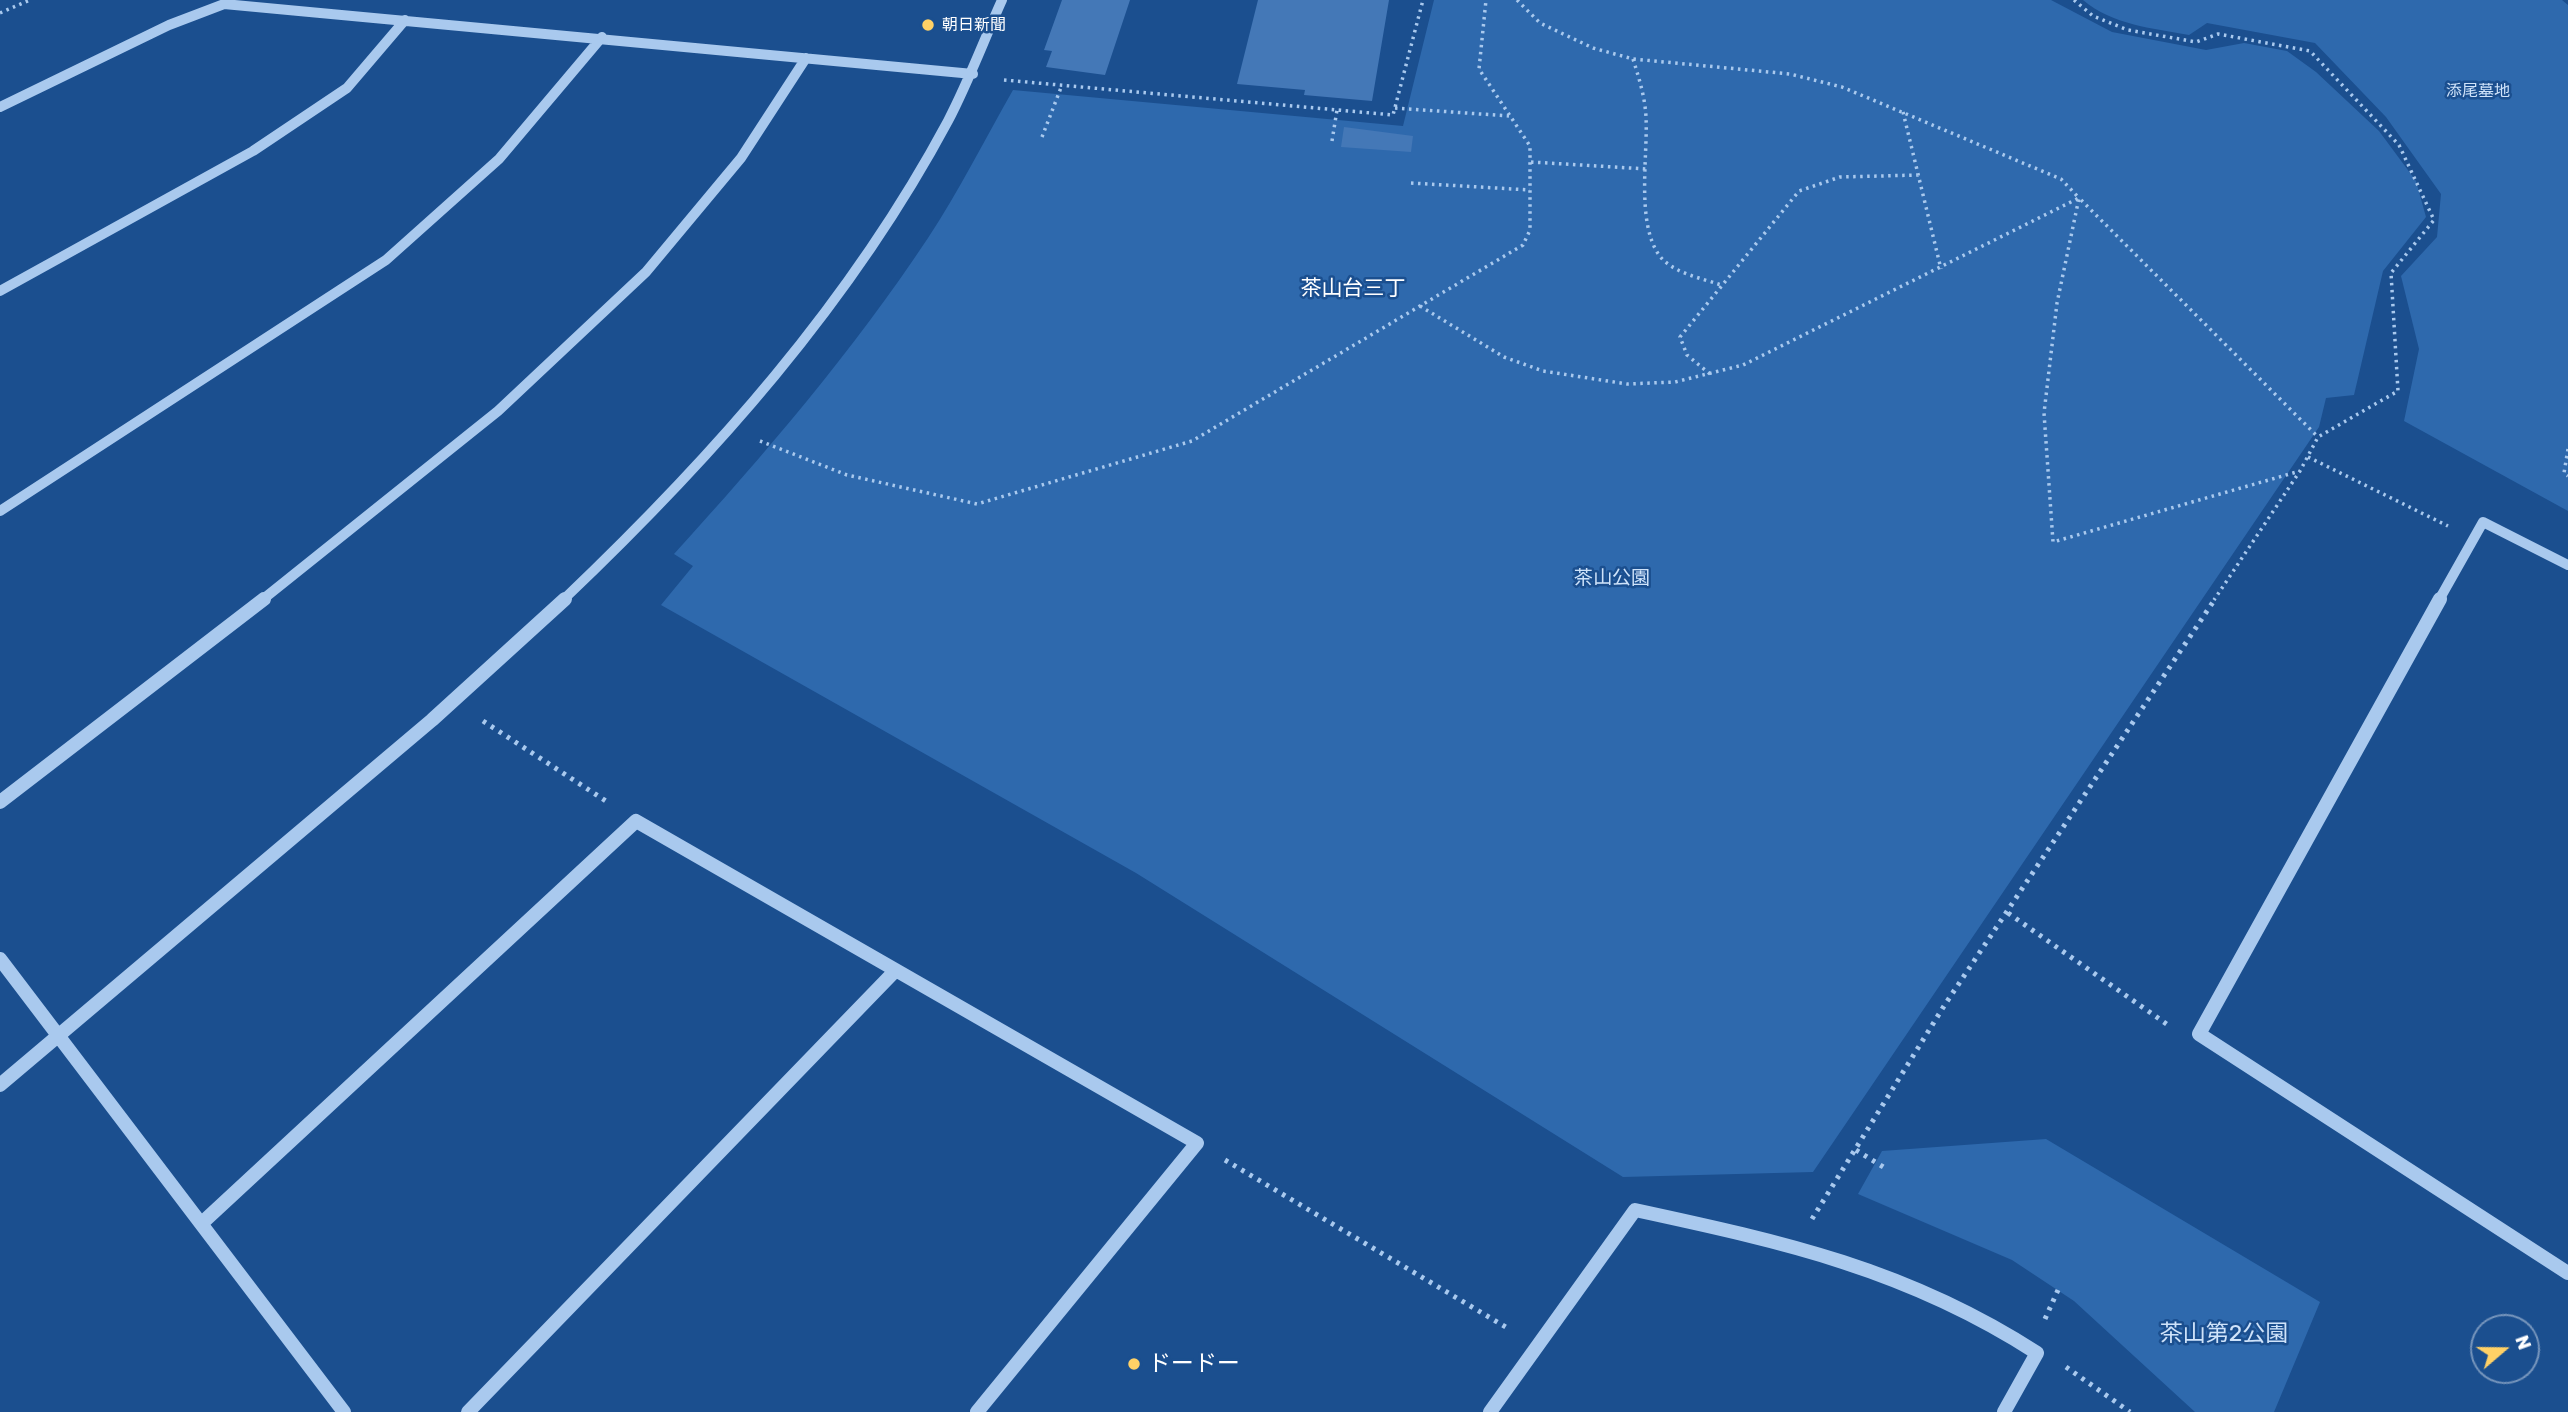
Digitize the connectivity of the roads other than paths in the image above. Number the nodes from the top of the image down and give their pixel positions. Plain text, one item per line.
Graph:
1 (1002, 0) edge
2 (225, 2) edge
3 (405, 20) junction
4 (602, 37) junction
5 (806, 58) junction
6 (973, 74) junction
7 (0, 107) edge
8 (0, 291) edge
9 (0, 511) edge
10 (2568, 565) edge
11 (0, 802) edge
12 (0, 959) edge
13 (895, 971) junction
14 (57, 1038) junction
15 (0, 1085) edge
16 (202, 1223) junction
17 (2568, 1273) edge
18 (344, 1412) edge
19 (468, 1412) edge
20 (977, 1412) edge
21 (1490, 1412) edge
22 (2004, 1412) edge

1 - 6 street
2 - 3 street
2 - 7 street
3 - 4 street
3 - 8 street
4 - 5 street
4 - 9 street
5 - 6 street
5 - 11 street
6 - 14 street
10 - 17 street
12 - 14 street
13 - 16 street
13 - 19 street
13 - 20 street
14 - 15 street
14 - 16 street
16 - 18 street
21 - 22 street

